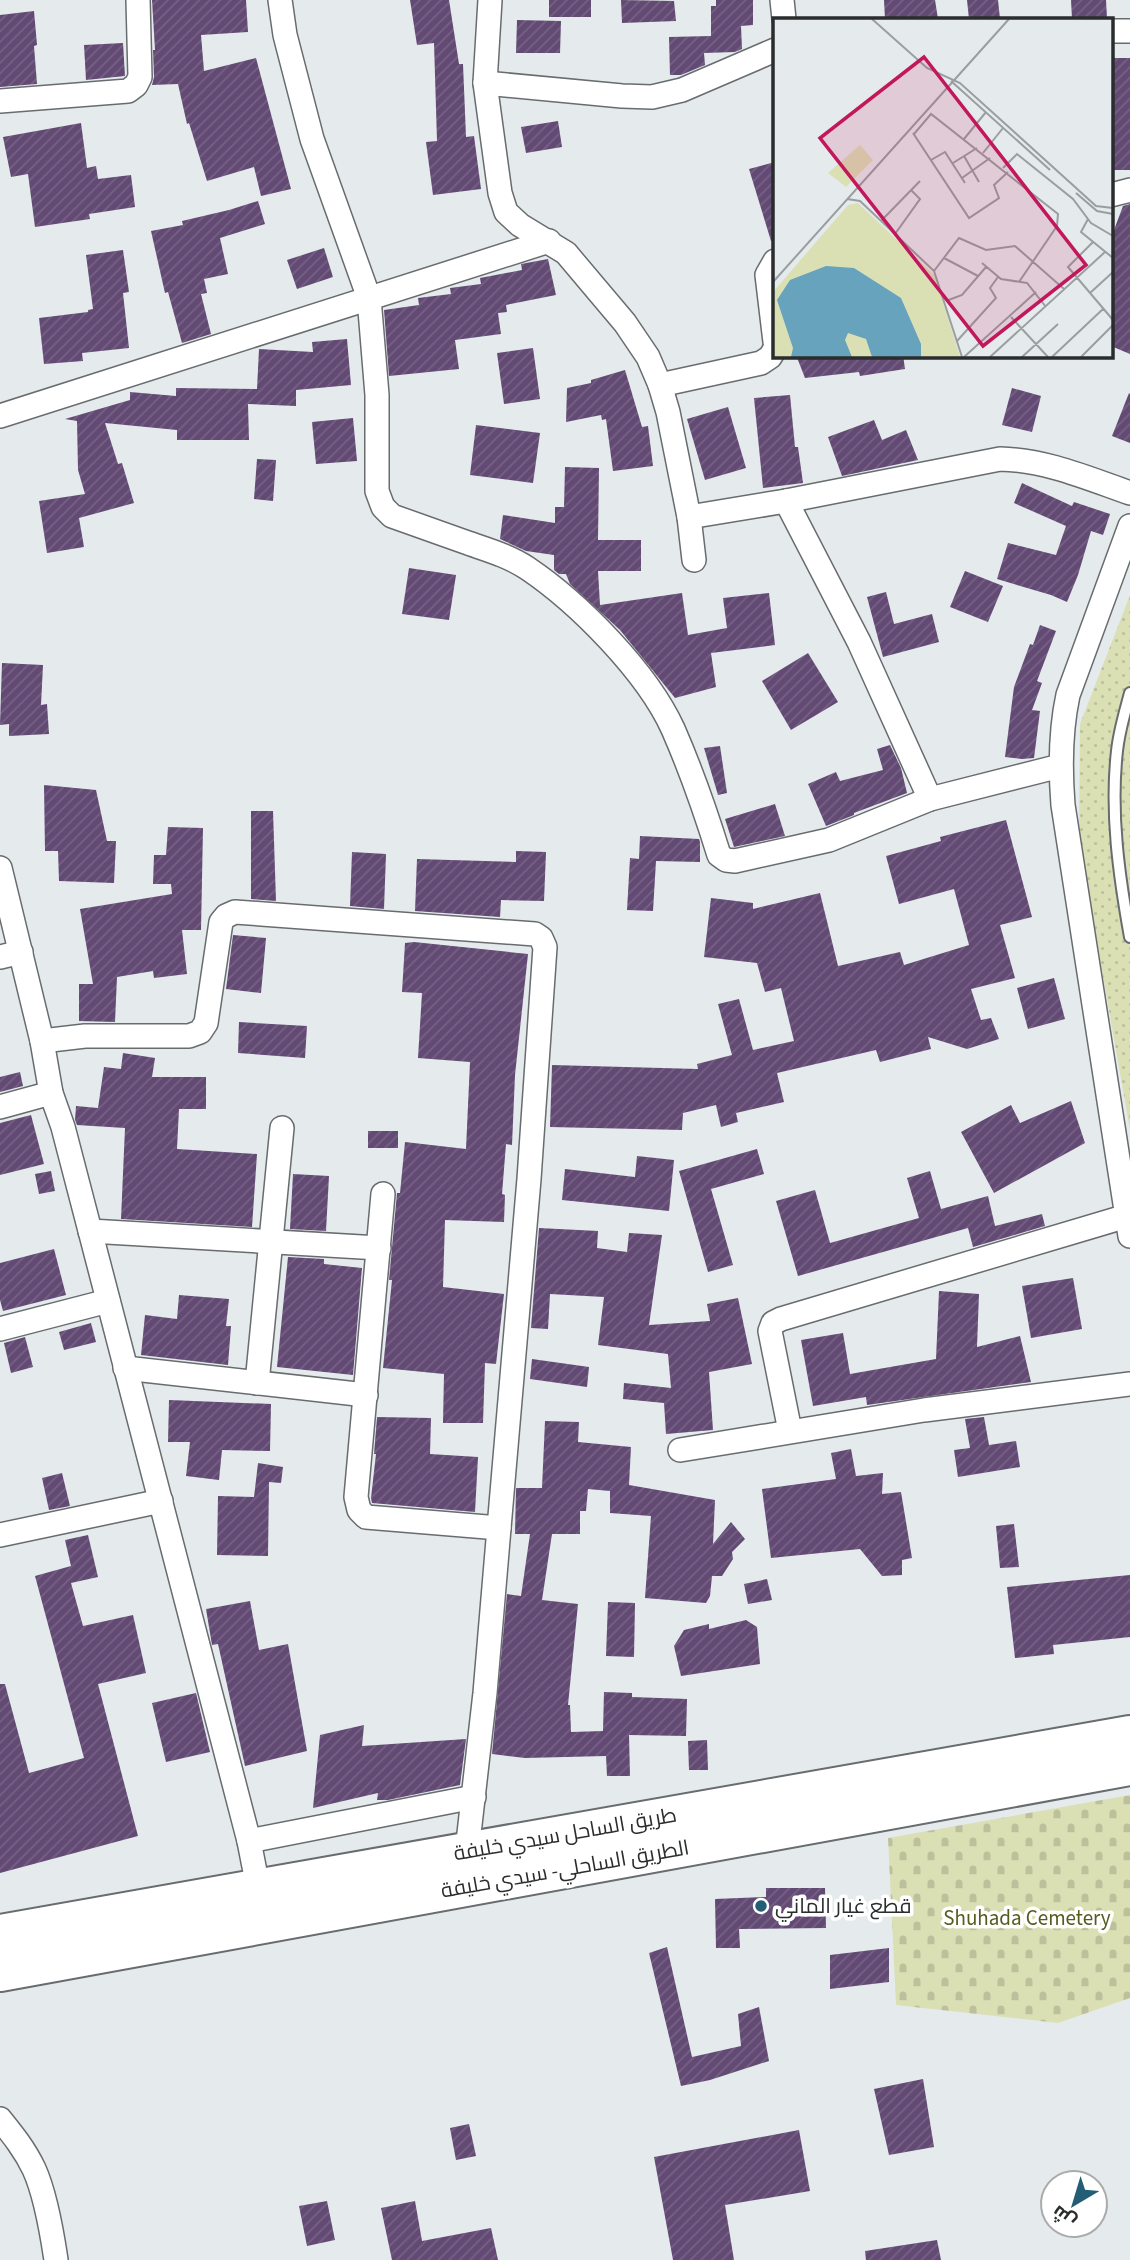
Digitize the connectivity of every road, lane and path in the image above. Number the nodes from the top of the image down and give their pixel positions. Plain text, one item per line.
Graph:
1 (138, 0) edge
2 (279, 0) edge
3 (490, 0) edge
4 (782, 0) edge
5 (784, 18) edge
6 (1130, 31) edge
7 (1112, 32) edge
8 (773, 51) edge
9 (485, 83) junction
10 (0, 101) edge
11 (1130, 190) edge
12 (1112, 195) edge
13 (549, 241) junction
14 (773, 264) edge
15 (369, 298) junction
16 (773, 325) edge
17 (773, 352) edge
18 (660, 385) junction
19 (0, 416) edge
20 (1130, 493) edge
21 (786, 501) junction
22 (689, 517) junction
23 (1130, 526) edge
24 (694, 560) dead end
25 (1130, 693) edge
26 (1059, 766) junction
27 (930, 799) junction
28 (0, 868) edge
29 (1130, 937) edge
30 (10, 955) edge
31 (42, 1041) junction
32 (51, 1093) junction
33 (0, 1107) edge
34 (282, 1128) dead end
35 (383, 1194) dead end
36 (1128, 1226) edge
37 (90, 1231) junction
38 (272, 1242) junction
39 (379, 1248) junction
40 (108, 1301) junction
41 (0, 1329) edge
42 (125, 1368) junction
43 (257, 1383) junction
44 (1130, 1384) edge
45 (366, 1395) junction
46 (790, 1431) junction
47 (680, 1450) dead end
48 (161, 1502) junction
49 (499, 1528) junction
50 (0, 1535) edge
51 (1130, 1712) edge
52 (1121, 1747) edge
53 (474, 1797) junction
54 (249, 1840) junction
55 (467, 1851) junction
56 (258, 1887) junction
57 (11, 1926) edge
58 (0, 1972) edge
59 (0, 2119) edge
60 (56, 2260) edge

1 - 10 street
2 - 15 street
3 - 9 street
4 - 5 street
6 - 7 street
8 - 9 street
9 - 13 street
11 - 12 street
13 - 15 street
13 - 18 street
14 - 16 street
15 - 19 street
15 - 27 street
17 - 18 street
18 - 22 street
20 - 21 street
21 - 22 street
21 - 27 street
22 - 24 street
23 - 26 street
25 - 29 lane
26 - 27 street
26 - 36 street
28 - 30 street
30 - 31 street
31 - 32 street
31 - 49 street
32 - 33 street
32 - 37 street
34 - 38 street
35 - 39 street
36 - 46 street
37 - 38 street
37 - 40 street
38 - 39 street
38 - 43 street
39 - 45 street
40 - 41 street
40 - 42 street
42 - 43 street
42 - 48 street
43 - 45 street
44 - 46 street
45 - 49 street
46 - 47 street
48 - 50 street
48 - 54 street
49 - 53 street
51 - 52 street
52 - 55 highway, طريق الساحل سيدي خليفة
52 - 58 highway, الطريق الساحلي- سيدي خليفة
53 - 54 street
53 - 55 street
54 - 56 street
55 - 56 highway, طريق الساحل سيدي خليفة
56 - 57 highway, طريق الساحل سيدي خليفة
59 - 60 street

